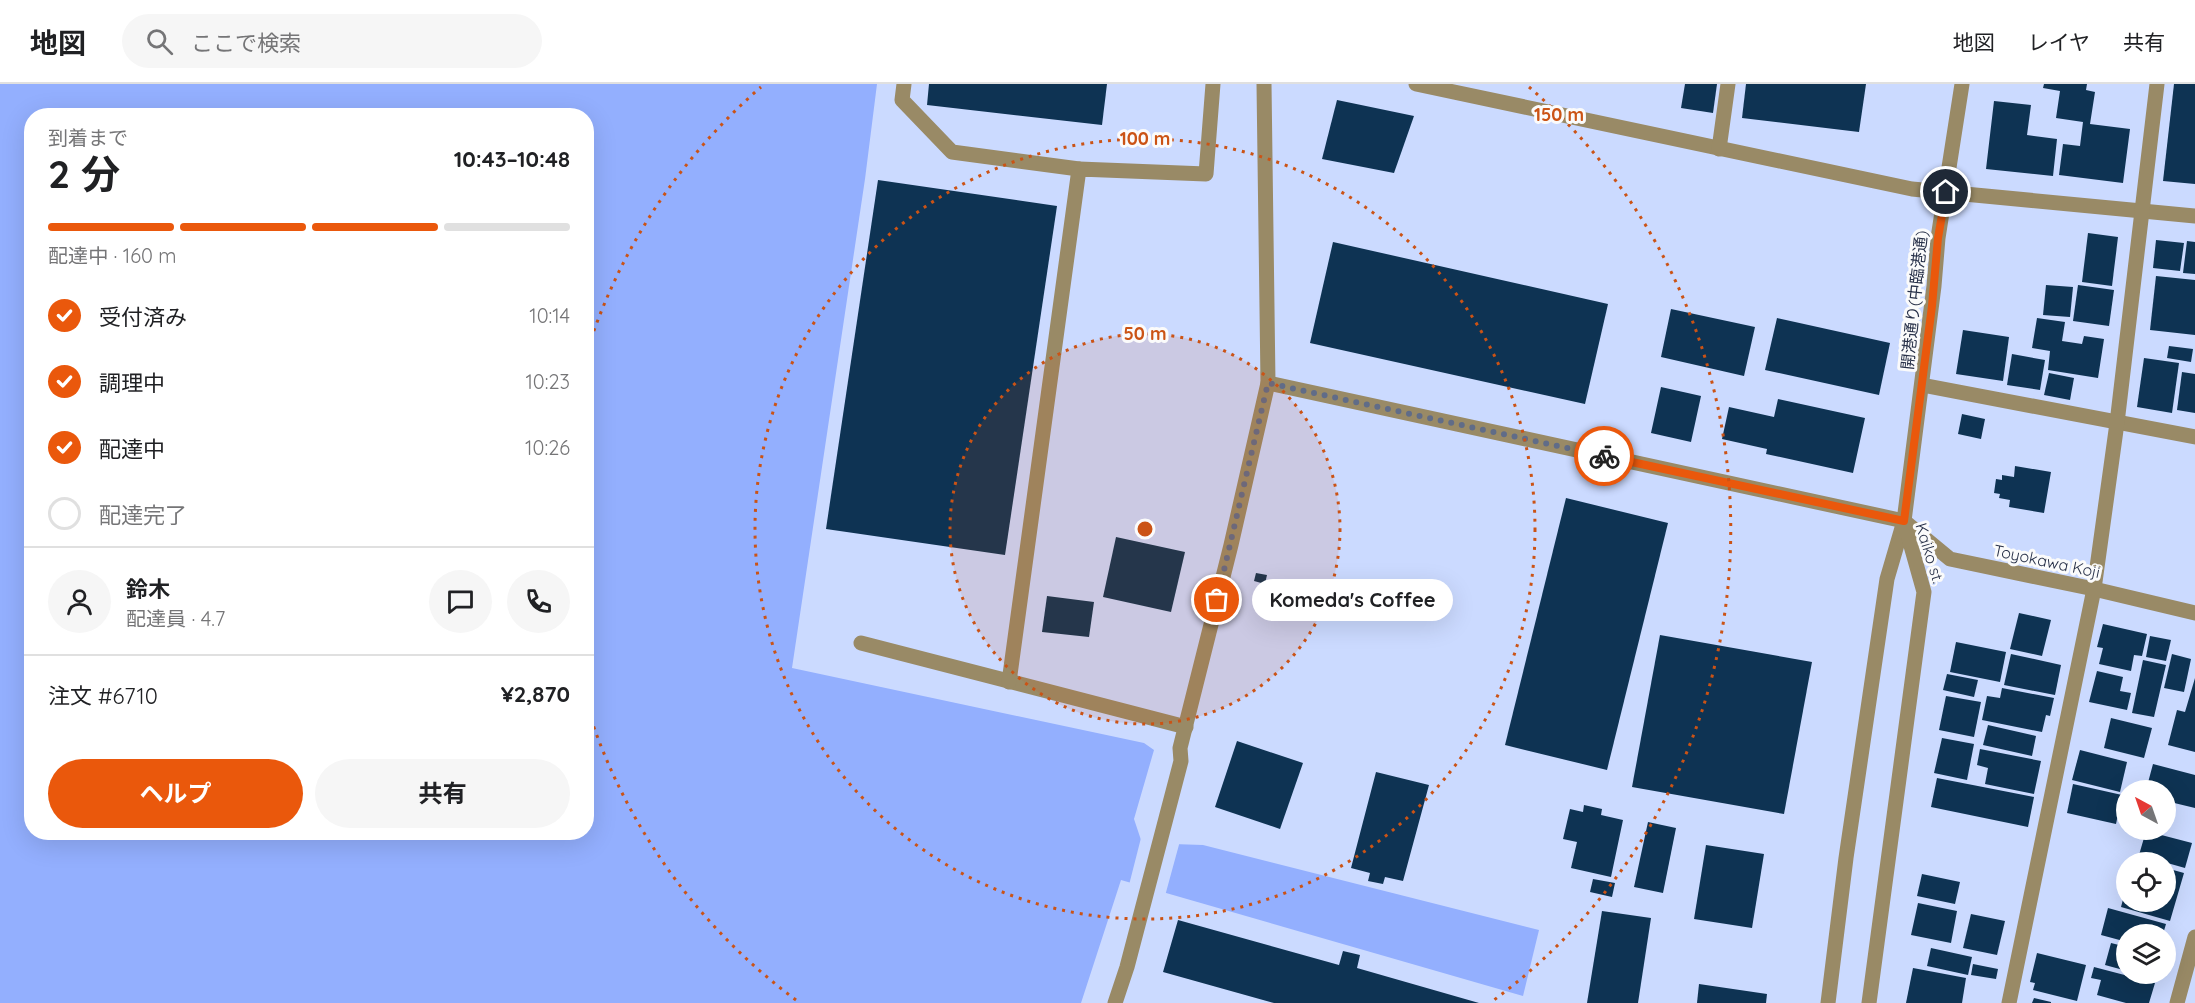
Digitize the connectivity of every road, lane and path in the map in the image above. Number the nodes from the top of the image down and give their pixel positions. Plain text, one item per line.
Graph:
1 (904, 84) edge
2 (1213, 84) edge
3 (1264, 84) edge
4 (1416, 84) edge
5 (1728, 84) edge
6 (1962, 84) edge
7 (2157, 84) edge
8 (1482, 91) edge
9 (1719, 149) junction
10 (1079, 169) junction
11 (1946, 192) junction
12 (2142, 212) junction
13 (2195, 216) edge
14 (1268, 383) junction
15 (1922, 385) junction
16 (2117, 423) junction
17 (2195, 437) edge
18 (1904, 521) junction
19 (2094, 589) junction
20 (2195, 613) edge
21 (861, 643) dead end
22 (1009, 682) junction
23 (1186, 727) junction
24 (2195, 938) edge
25 (1115, 1003) edge
26 (1828, 1003) edge
27 (1869, 1003) edge
28 (2009, 1003) edge
29 (2177, 1003) edge

1 - 10 street
2 - 10 street
3 - 14 street
4 - 8 street
5 - 9 street
6 - 11 street, 開港通り(中臨港通)
7 - 12 street
8 - 9 street
9 - 11 street
10 - 22 street
11 - 12 street
11 - 15 street, 開港通り(中臨港通)
12 - 13 street
12 - 16 street
14 - 18 street
14 - 23 street
15 - 16 street
15 - 18 street, 開港通り(中臨港通)
16 - 17 street
16 - 19 street
18 - 19 street, Toyokawa Koji
18 - 26 street, Kaiko st.
18 - 27 street, Kaiko st.
19 - 20 street, Toyokawa Koji
19 - 28 street
21 - 22 street
22 - 23 street
23 - 25 street
24 - 29 street

